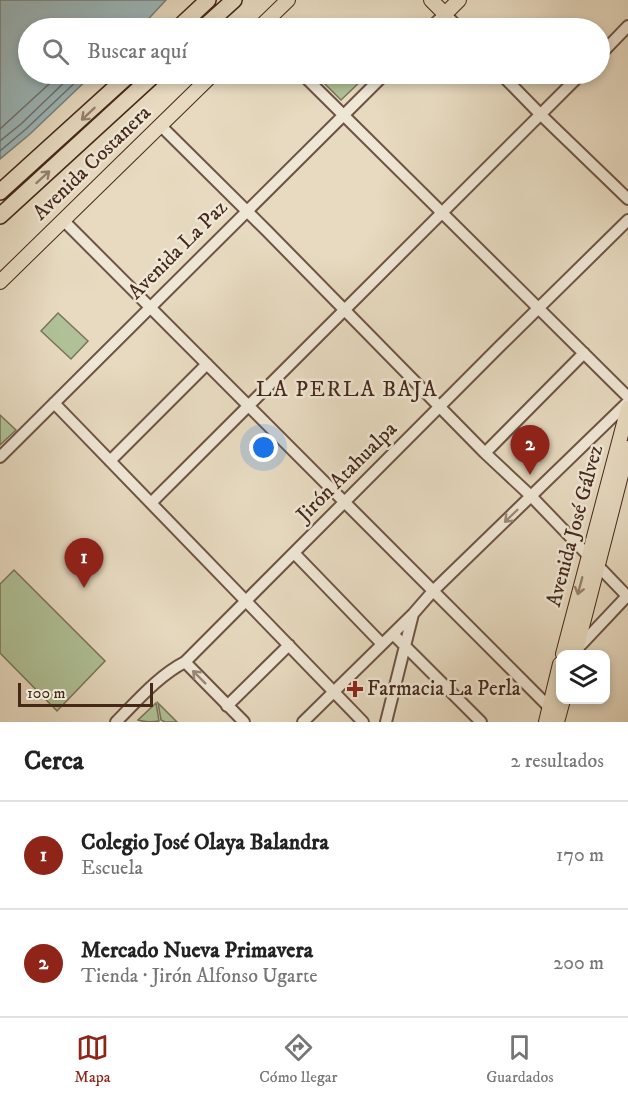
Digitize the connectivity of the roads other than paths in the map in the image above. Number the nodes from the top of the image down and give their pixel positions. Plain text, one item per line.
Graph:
1 (208, 0) edge
2 (234, 0) edge
3 (288, 0) edge
4 (431, 0) edge
5 (459, 0) edge
6 (445, 14) junction
7 (189, 18) edge
8 (214, 18) edge
9 (269, 18) edge
10 (441, 18) edge
11 (449, 18) edge
12 (628, 26) edge
13 (610, 45) edge
14 (119, 84) edge
15 (144, 84) edge
16 (203, 84) edge
17 (312, 84) edge
18 (375, 84) edge
19 (511, 84) edge
20 (571, 84) edge
21 (540, 114) junction
22 (344, 115) junction
23 (160, 125) junction
24 (0, 192) edge
25 (628, 200) edge
26 (247, 211) junction
27 (442, 212) junction
28 (0, 216) edge
29 (63, 220) junction
30 (628, 220) edge
31 (0, 282) edge
32 (150, 307) junction
33 (539, 308) junction
34 (344, 309) junction
35 (584, 353) junction
36 (207, 364) junction
37 (628, 399) edge
38 (54, 403) junction
39 (248, 405) junction
40 (440, 406) junction
41 (628, 408) edge
42 (628, 448) edge
43 (485, 453) junction
44 (0, 457) edge
45 (110, 461) junction
46 (532, 497) junction
47 (344, 502) junction
48 (151, 503) junction
49 (294, 553) junction
50 (593, 561) junction
51 (434, 591) junction
52 (628, 596) edge
53 (245, 601) junction
54 (413, 614) junction
55 (393, 634) junction
56 (382, 644) junction
57 (289, 645) junction
58 (405, 647) junction
59 (572, 650) edge
60 (574, 650) edge
61 (185, 662) junction
62 (556, 684) edge
63 (334, 691) junction
64 (561, 704) edge
65 (227, 706) junction
66 (550, 708) junction
67 (116, 722) edge
68 (244, 722) edge
69 (303, 722) edge
70 (363, 722) edge
71 (386, 722) edge
72 (481, 722) edge
73 (555, 722) edge

1 - 7 highway
2 - 8 highway
3 - 9 main road
4 - 6 main road
5 - 6 main road
6 - 10 street
6 - 11 street
12 - 13 street
14 -> 24 highway
28 -> 15 highway
16 - 23 main road, Avenida Costanera
17 - 22 street
18 - 22 street, Avenida La Paz
19 - 21 street
20 - 21 street
21 - 25 street
21 - 27 street
22 - 26 street, Avenida La Paz
22 - 27 street
23 - 26 street
23 - 29 main road, Avenida Costanera
26 - 32 street, Avenida La Paz
26 - 34 street
27 - 33 street
27 - 34 street
29 - 31 main road, Avenida Costanera
29 - 32 street
30 - 33 street, Jirón Atahualpa
32 - 36 street
32 - 38 street, Avenida La Paz
33 - 35 street
33 - 40 street, Jirón Atahualpa
34 - 39 street
34 - 40 street
35 - 37 street
35 - 43 street
36 - 39 street
36 - 45 street
37 - 46 street
38 - 44 street, Avenida La Paz
38 - 45 street
39 - 47 street
39 - 48 street
40 - 43 street
40 - 47 street, Jirón Atahualpa
41 - 50 main road, Avenida José Gálvez
42 - 50 main road, Avenida José Gálvez
43 - 46 street
45 - 48 street
46 - 50 street
46 -> 51 street
47 - 49 street, Jirón Atahualpa
47 - 51 street
48 - 53 street
49 - 53 street, Jirón Atahualpa
49 - 56 street
50 - 52 street
50 - 59 main road, Avenida José Gálvez
51 - 54 street
51 - 66 street
52 - 60 street
53 - 57 street
53 - 61 street, Jirón Atahualpa
54 - 55 street
54 - 58 street
55 - 56 street
55 - 58 street
56 - 63 street
57 - 63 street
57 - 65 street
58 - 71 street
58 - 72 street
65 -> 61 street
61 - 67 street, Jirón Atahualpa
62 - 66 main road
63 - 69 street
63 - 70 street
64 - 73 main road
65 - 68 street
66 - 73 main road

